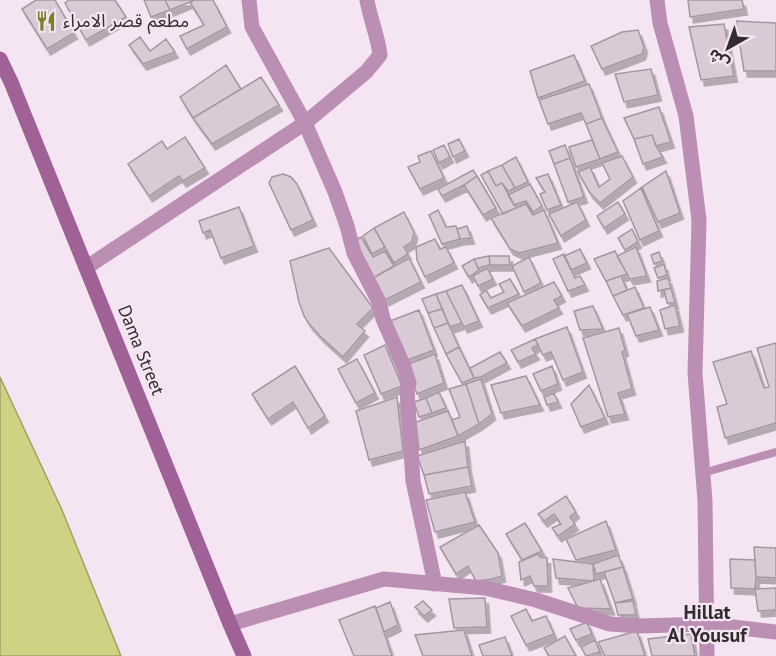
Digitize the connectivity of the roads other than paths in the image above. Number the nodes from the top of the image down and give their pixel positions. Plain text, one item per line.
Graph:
1 (249, 0) edge
2 (368, 0) edge
3 (657, 0) edge
4 (0, 60) edge
5 (305, 123) junction
6 (87, 267) junction
7 (776, 452) edge
8 (703, 474) junction
9 (435, 584) junction
10 (230, 624) junction
11 (707, 624) junction
12 (776, 632) edge
13 (244, 656) edge
14 (707, 656) edge

1 - 5 street
2 - 5 street
3 - 8 street
4 - 6 main road, Dama Street
5 - 6 street
5 - 9 street
6 - 10 main road, Dama Street
7 - 8 lane
8 - 11 street
9 - 10 street
9 - 11 street
10 - 13 main road, Dama Street
11 - 12 street
11 - 14 street

